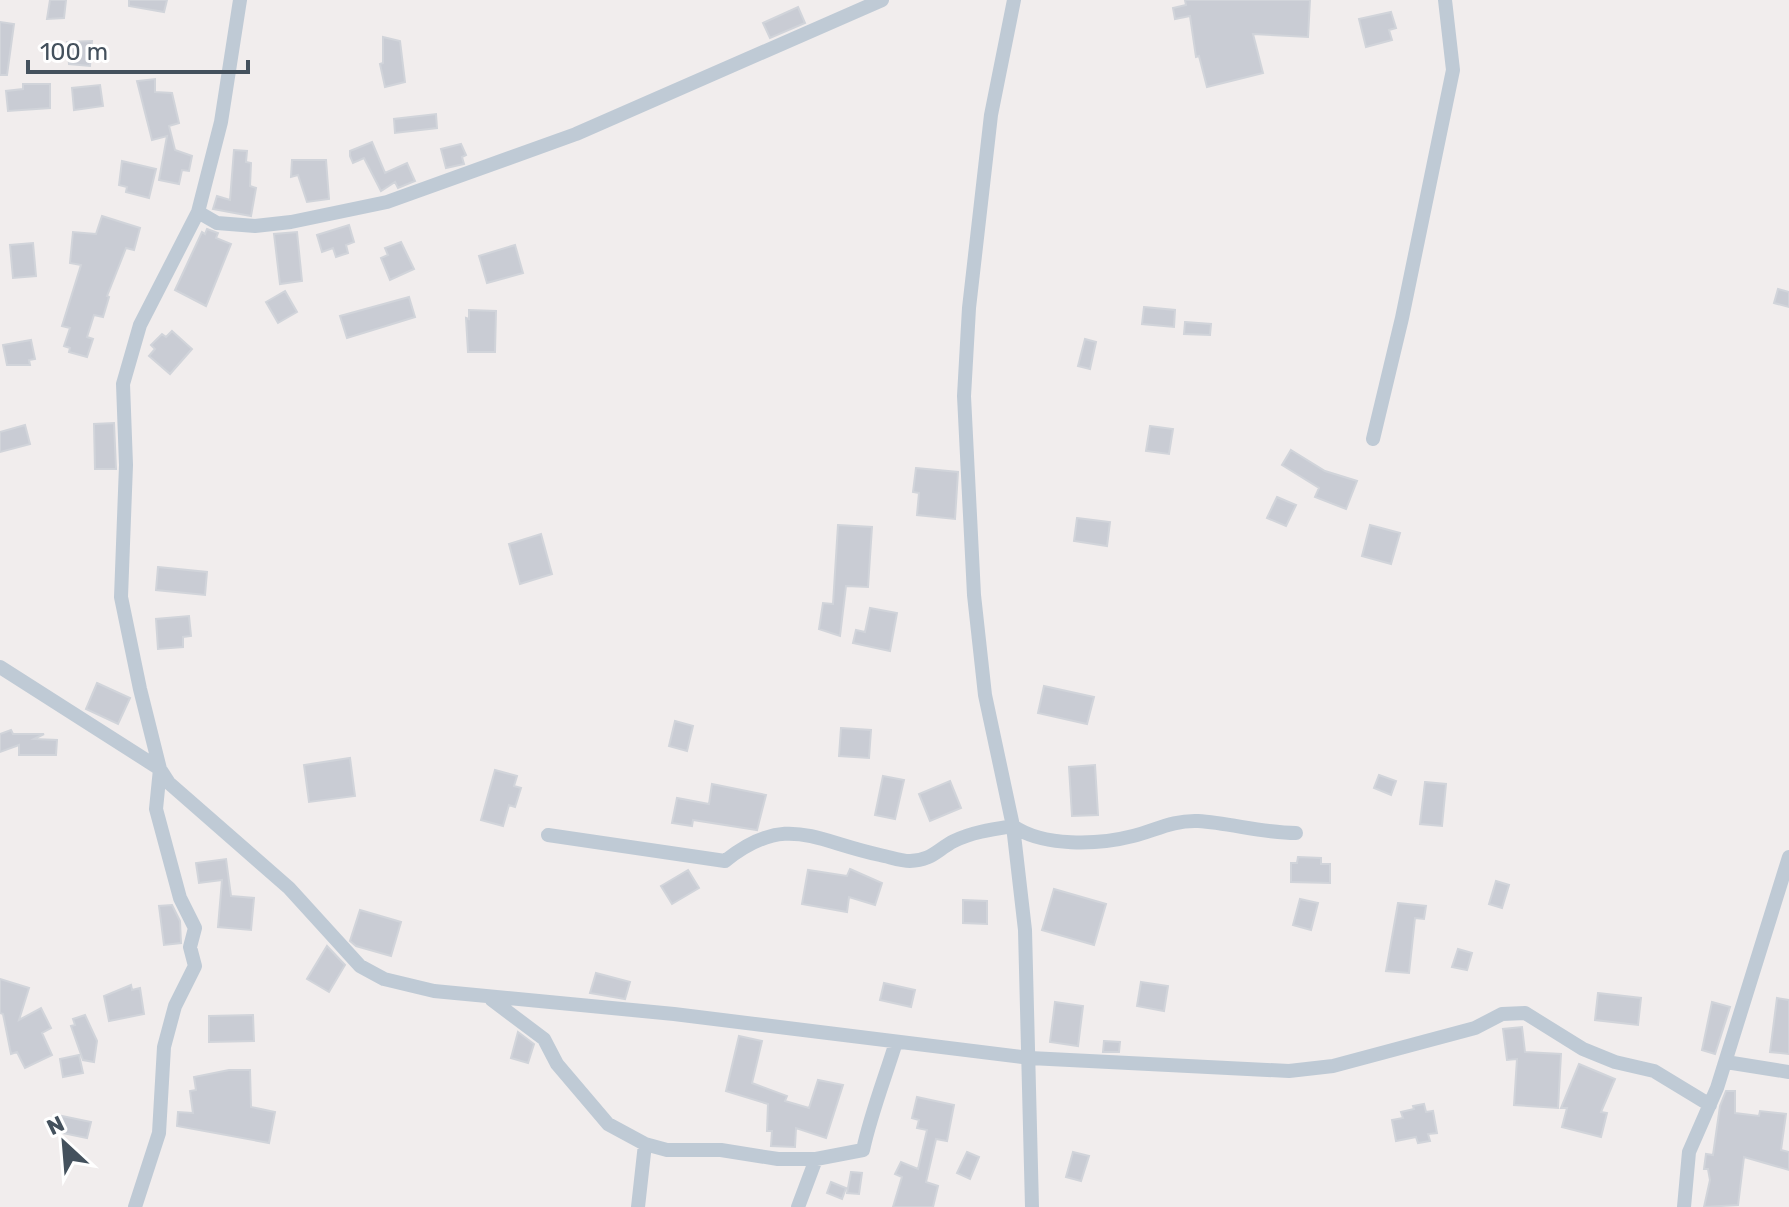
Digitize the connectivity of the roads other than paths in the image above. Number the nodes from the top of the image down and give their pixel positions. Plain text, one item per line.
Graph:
1 (240, 0) edge
2 (882, 0) edge
3 (1014, 0) edge
4 (1445, 0) edge
5 (198, 212) junction
6 (1373, 439) dead end
7 (0, 667) edge
8 (160, 769) junction
9 (1013, 826) junction
10 (1296, 833) dead end
11 (548, 835) dead end
12 (1789, 857) edge
13 (488, 997) junction
14 (896, 1042) junction
15 (1030, 1058) junction
16 (1726, 1062) junction
17 (1789, 1072) edge
18 (1710, 1105) junction
19 (645, 1144) junction
20 (816, 1159) junction
21 (135, 1207) edge
22 (638, 1207) edge
23 (798, 1207) edge
24 (1032, 1207) edge
25 (1684, 1207) edge

1 - 5 street
2 - 5 street
3 - 9 street
4 - 6 street
5 - 8 street
7 - 8 street
8 - 13 street
8 - 21 street
9 - 10 street
9 - 11 street
9 - 15 street
12 - 16 street
13 - 14 street
13 - 19 street
14 - 15 street
14 - 20 street
15 - 18 street
15 - 24 street
16 - 17 street
16 - 18 street
18 - 25 street
19 - 20 street
19 - 22 street
20 - 23 street

